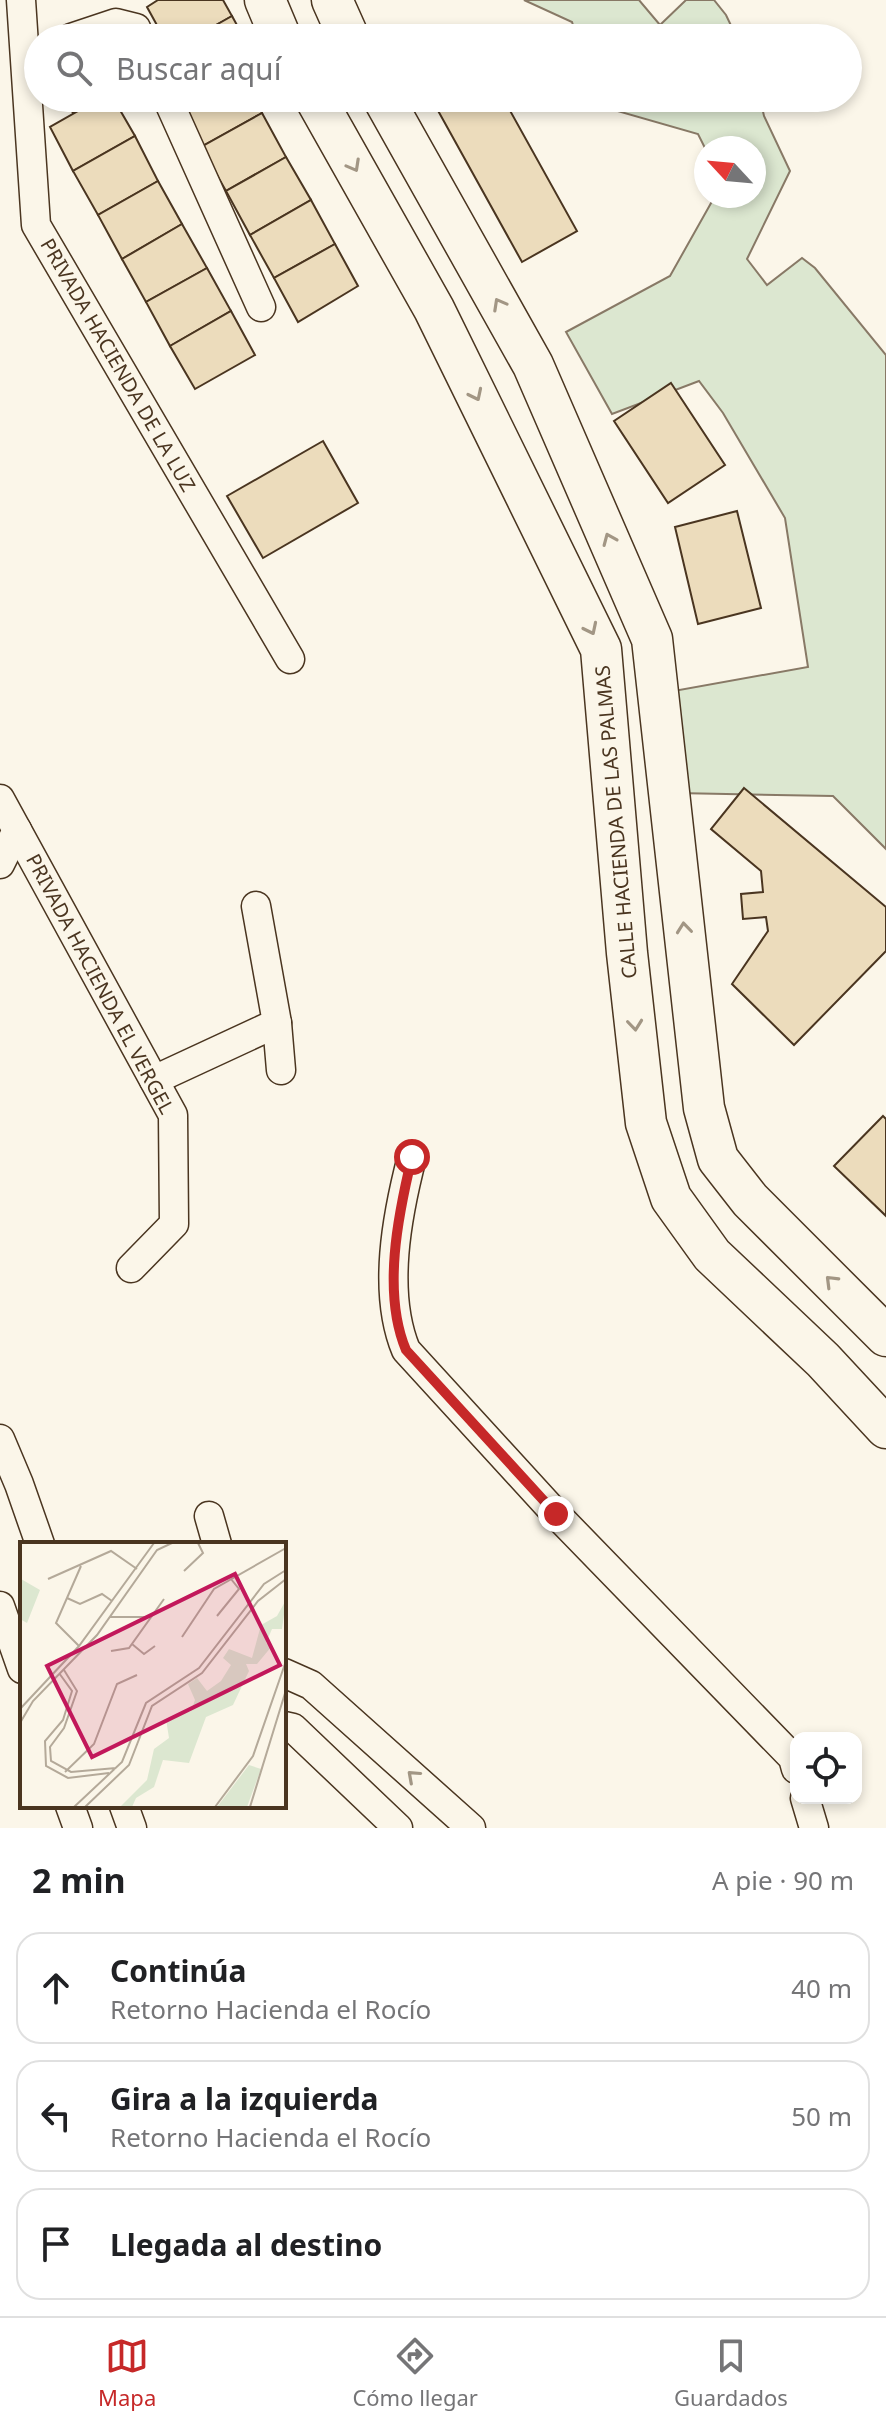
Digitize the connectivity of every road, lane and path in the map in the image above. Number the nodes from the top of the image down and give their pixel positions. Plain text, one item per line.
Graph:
1 (21, 0) edge
2 (265, 0) edge
3 (332, 0) edge
4 (26, 24) edge
5 (275, 24) edge
6 (343, 24) edge
7 (33, 112) edge
8 (173, 112) edge
9 (323, 112) edge
10 (391, 112) edge
11 (261, 307) dead end
12 (290, 659) dead end
13 (0, 799) edge
14 (17, 830) junction
15 (0, 864) edge
16 (256, 906) dead end
17 (277, 1023) junction
18 (281, 1070) dead end
19 (154, 1080) junction
20 (412, 1157) dead end
21 (131, 1268) dead end
22 (886, 1336) edge
23 (886, 1428) edge
24 (0, 1439) edge
25 (10, 1488) edge
26 (209, 1516) dead end
27 (39, 1542) edge
28 (216, 1542) edge
29 (0, 1606) edge
30 (17, 1652) edge
31 (286, 1674) edge
32 (286, 1726) edge
33 (790, 1755) edge
34 (807, 1804) edge
35 (71, 1808) edge
36 (125, 1808) edge
37 (78, 1828) edge
38 (132, 1828) edge
39 (398, 1828) edge
40 (471, 1828) edge
41 (814, 1828) edge

1 - 4 street, PRIVADA HACIENDA DE LA LUZ
2 - 5 main road
3 - 6 main road
7 - 12 street, PRIVADA HACIENDA DE LA LUZ
8 - 11 street
9 -> 23 main road, CALLE HACIENDA DE LAS PALMAS
22 -> 10 main road
13 - 14 street, PRIVADA HACIENDA EL VERGEL
14 - 15 street, PRIVADA HACIENDA EL VERGEL
14 - 19 street, PRIVADA HACIENDA EL VERGEL
16 - 17 street
17 - 18 street
17 - 19 street
19 - 21 street, PRIVADA HACIENDA EL VERGEL
20 - 33 street
24 - 25 street
25 - 27 street
26 - 28 street
29 - 30 street
40 -> 31 street
32 - 39 street
34 - 41 street
35 - 37 street
36 - 38 street

